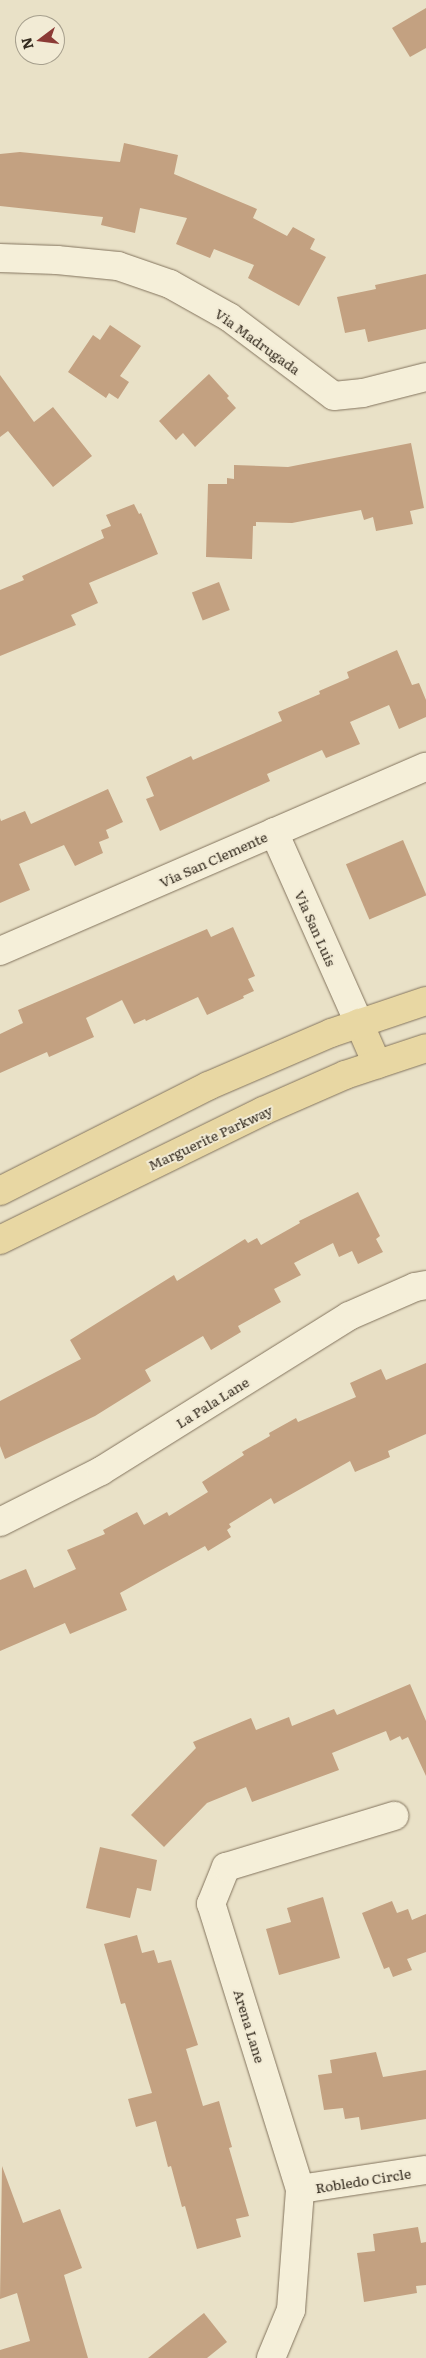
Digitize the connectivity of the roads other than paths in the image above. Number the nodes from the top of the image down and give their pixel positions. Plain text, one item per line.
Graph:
1 (0, 258) edge
2 (426, 377) edge
3 (426, 767) edge
4 (274, 832) junction
5 (0, 951) edge
6 (426, 1001) edge
7 (359, 1024) junction
8 (426, 1048) edge
9 (377, 1064) junction
10 (0, 1191) edge
11 (0, 1240) edge
12 (426, 1286) edge
13 (0, 1522) edge
14 (394, 1816) dead end
15 (426, 2170) edge
16 (300, 2190) junction
17 (271, 2358) edge

1 - 2 street, Via Madrugada
3 - 4 street, Via San Clemente
4 - 5 street, Via San Clemente
4 - 7 street, Via San Luis
6 - 7 main road
7 - 9 main road
7 - 10 main road
8 - 9 main road, Marguerite Parkway
9 - 11 main road, Marguerite Parkway
12 - 13 street, La Pala Lane
14 - 16 street, Arena Lane
15 - 16 street, Robledo Circle
16 - 17 street, Arena Lane

